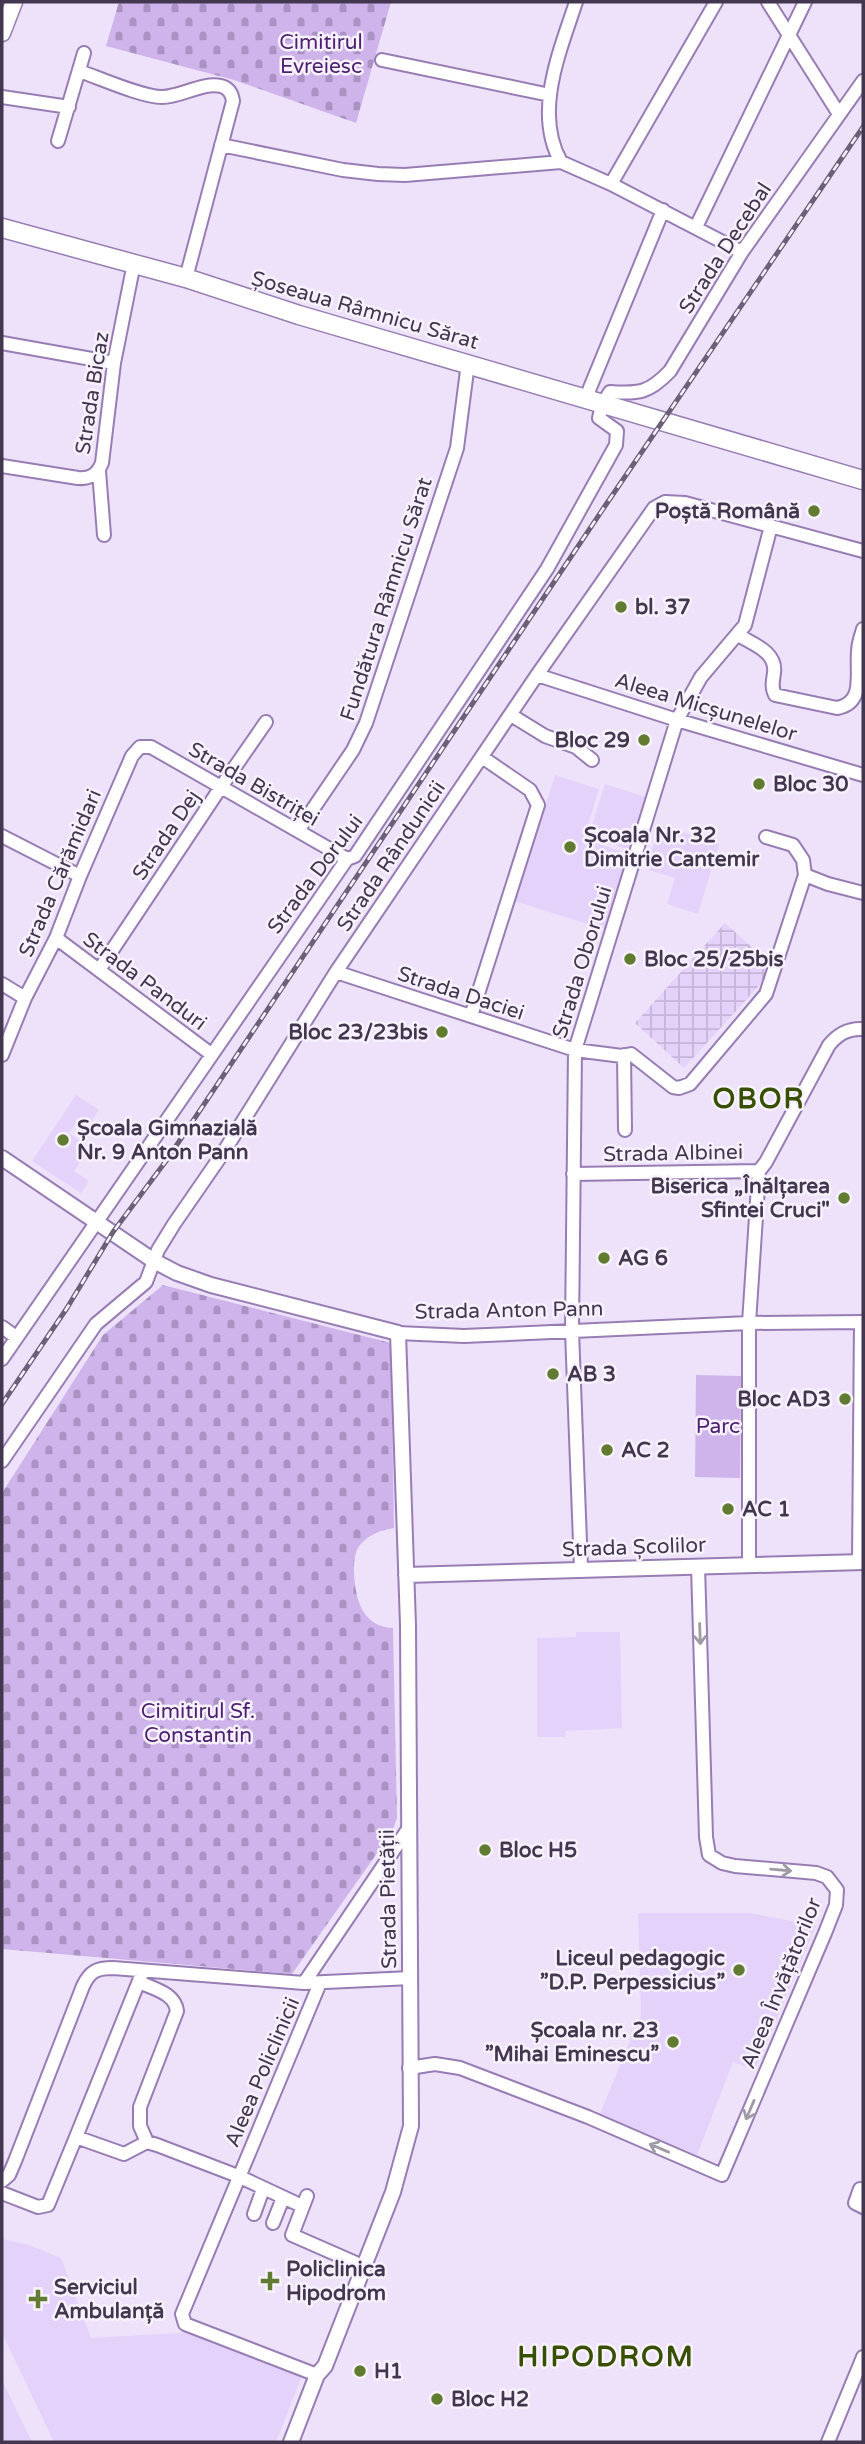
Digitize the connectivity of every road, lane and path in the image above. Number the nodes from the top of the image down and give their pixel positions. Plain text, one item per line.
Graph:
1 (15, 2) edge
2 (576, 2) edge
3 (716, 2) edge
4 (768, 2) edge
5 (805, 2) edge
6 (2, 33) edge
7 (789, 33) junction
8 (84, 53) dead end
9 (382, 60) dead end
10 (79, 71) junction
11 (863, 81) edge
12 (550, 95) junction
13 (2, 97) edge
14 (69, 107) junction
15 (839, 114) junction
16 (58, 141) dead end
17 (221, 145) junction
18 (561, 162) junction
19 (611, 184) junction
20 (663, 210) junction
21 (696, 227) junction
22 (2, 228) edge
23 (742, 252) junction
24 (134, 263) junction
25 (186, 278) junction
26 (2, 343) edge
27 (114, 363) junction
28 (468, 363) junction
29 (593, 402) junction
30 (2, 466) edge
31 (99, 471) junction
32 (863, 480) edge
33 (771, 526) junction
34 (104, 535) dead end
35 (863, 551) edge
36 (863, 629) edge
37 (738, 635) junction
38 (537, 675) junction
39 (511, 715) junction
40 (677, 720) junction
41 (266, 722) dead end
42 (140, 747) joint
43 (482, 757) junction
44 (593, 760) dead end
45 (863, 775) edge
46 (220, 786) junction
47 (298, 831) junction
48 (2, 836) edge
49 (766, 836) dead end
50 (347, 859) junction
51 (805, 875) junction
52 (80, 876) junction
53 (863, 893) edge
54 (56, 938) junction
55 (99, 970) junction
56 (335, 972) junction
57 (2, 984) edge
58 (25, 998) junction
59 (471, 1016) junction
60 (863, 1029) edge
61 (575, 1050) junction
62 (211, 1054) junction
63 (2, 1055) edge
64 (624, 1055) junction
65 (625, 1130) dead end
66 (2, 1158) edge
67 (759, 1171) junction
68 (573, 1174) junction
69 (96, 1221) junction
70 (153, 1261) junction
71 (862, 1322) edge
72 (749, 1323) junction
73 (2, 1327) edge
74 (572, 1331) junction
75 (398, 1333) junction
76 (16, 1337) junction
77 (2, 1359) edge
78 (2, 1461) edge
79 (861, 1562) edge
80 (749, 1564) junction
81 (698, 1566) junction
82 (581, 1569) junction
83 (406, 1575) junction
84 (408, 1829) junction
85 (141, 1977) junction
86 (411, 1978) junction
87 (304, 1983) junction
88 (320, 1983) junction
89 (409, 2068) junction
90 (76, 2137) junction
91 (148, 2142) junction
92 (239, 2176) junction
93 (2, 2181) edge
94 (263, 2189) junction
95 (860, 2189) dead end
96 (2, 2193) edge
97 (283, 2198) junction
98 (863, 2207) edge
99 (254, 2214) dead end
100 (273, 2223) dead end
101 (365, 2267) junction
102 (863, 2357) edge
103 (317, 2375) junction
104 (290, 2442) edge
105 (828, 2442) edge

1 - 6 main road
2 - 12 street
3 - 19 street
4 - 7 street
5 - 7 street
7 - 15 street
7 - 21 street
8 - 10 street
9 - 12 street
10 - 14 street
10 - 17 street
11 - 15 street, Strada Decebal
12 - 18 street
13 - 14 street
14 - 16 street
15 - 23 street, Strada Decebal
17 - 18 street
17 - 25 street
18 - 19 street
19 - 20 street
20 - 21 street
20 - 29 street
21 - 23 street
22 - 24 main road, Șoseaua Râmnicu Sărat
23 - 29 street, Strada Decebal
24 - 25 main road, Șoseaua Râmnicu Sărat
24 - 27 street, Strada Bicaz
25 - 28 main road, Șoseaua Râmnicu Sărat
26 - 27 street
27 - 31 street, Strada Bicaz
28 - 29 main road, Șoseaua Râmnicu Sărat
28 - 47 street, Fundătura Râmnicu Sărat
29 - 32 main road, Șoseaua Râmnicu Sărat
29 - 50 street, Strada Dorului
30 - 31 street, Strada Bicaz
31 - 34 street
33 - 35 street
33 - 37 street, Strada Oborului
33 - 38 street, Strada Rândunicii
36 - 37 street
37 - 40 street, Strada Oborului
38 - 39 street, Strada Rândunicii
38 - 40 street, Aleea Micșunelelor
39 - 43 street, Strada Rândunicii
39 - 44 street
40 - 45 street, Aleea Micșunelelor
40 - 61 street, Strada Oborului
41 - 46 street, Strada Dej
42 - 46 street, Strada Bistriței
42 - 52 street, Strada Cărămidari
43 - 56 street, Strada Rândunicii
43 - 59 street
46 - 47 street, Strada Bistriței
46 - 55 street, Strada Dej
47 - 50 street, Strada Bistriței
48 - 52 street
49 - 51 street
50 - 62 street, Strada Dorului
51 - 53 street
51 - 64 street
52 - 54 street, Strada Cărămidari
54 - 55 street, Strada Panduri
54 - 58 street, Strada Cărămidari
55 - 62 street, Strada Panduri
56 - 59 street, Strada Daciei
56 - 70 street, Strada Rândunicii
57 - 58 street
58 - 63 street, Strada Cărămidari
59 - 61 street, Strada Daciei
60 - 67 street, Strada Albinei
61 - 64 street, Strada Daciei
61 - 68 street, Strada Oborului
62 - 69 street, Strada Dorului
64 - 65 street
66 - 69 street, Strada Anton Pann
67 - 68 street, Strada Albinei
67 - 72 street
68 - 74 street, Strada Oborului
69 - 70 street, Strada Anton Pann
69 - 76 street, Strada Dorului
70 - 75 street, Strada Anton Pann
70 - 78 street, Strada Rândunicii
71 - 72 street, Strada Anton Pann
71 - 79 street
72 - 74 street, Strada Anton Pann
72 - 80 street
73 - 76 street
74 - 75 street, Strada Anton Pann
74 - 82 street, Strada Oborului
75 - 83 street, Strada Pietății
76 - 77 street, Strada Dorului
79 - 80 street, Strada Școlilor
80 - 81 street, Strada Școlilor
81 - 82 street, Strada Școlilor
81 -> 89 street, Aleea Învățătorilor
82 - 83 street, Strada Școlilor
83 - 84 street, Strada Pietății
84 - 86 street, Strada Pietății
84 - 87 street
85 - 87 street, Aleea Policlinicii
85 - 90 street
85 - 91 street, Aleea Policlinicii
85 - 93 street, Aleea Policlinicii
86 - 88 street, Aleea Policlinicii
86 - 89 street, Strada Pietății
87 - 88 street, Aleea Policlinicii
88 - 92 street, Aleea Policlinicii
89 - 101 street, Strada Pietății
90 - 91 street
90 - 96 street
91 - 92 street, Aleea Policlinicii
92 - 94 street
92 - 103 street, Aleea Policlinicii
94 - 97 street
94 - 99 street
95 - 98 street
97 - 100 street
97 - 101 street
101 - 103 street, Strada Pietății
102 - 105 street
103 - 104 street, Strada Pietății

